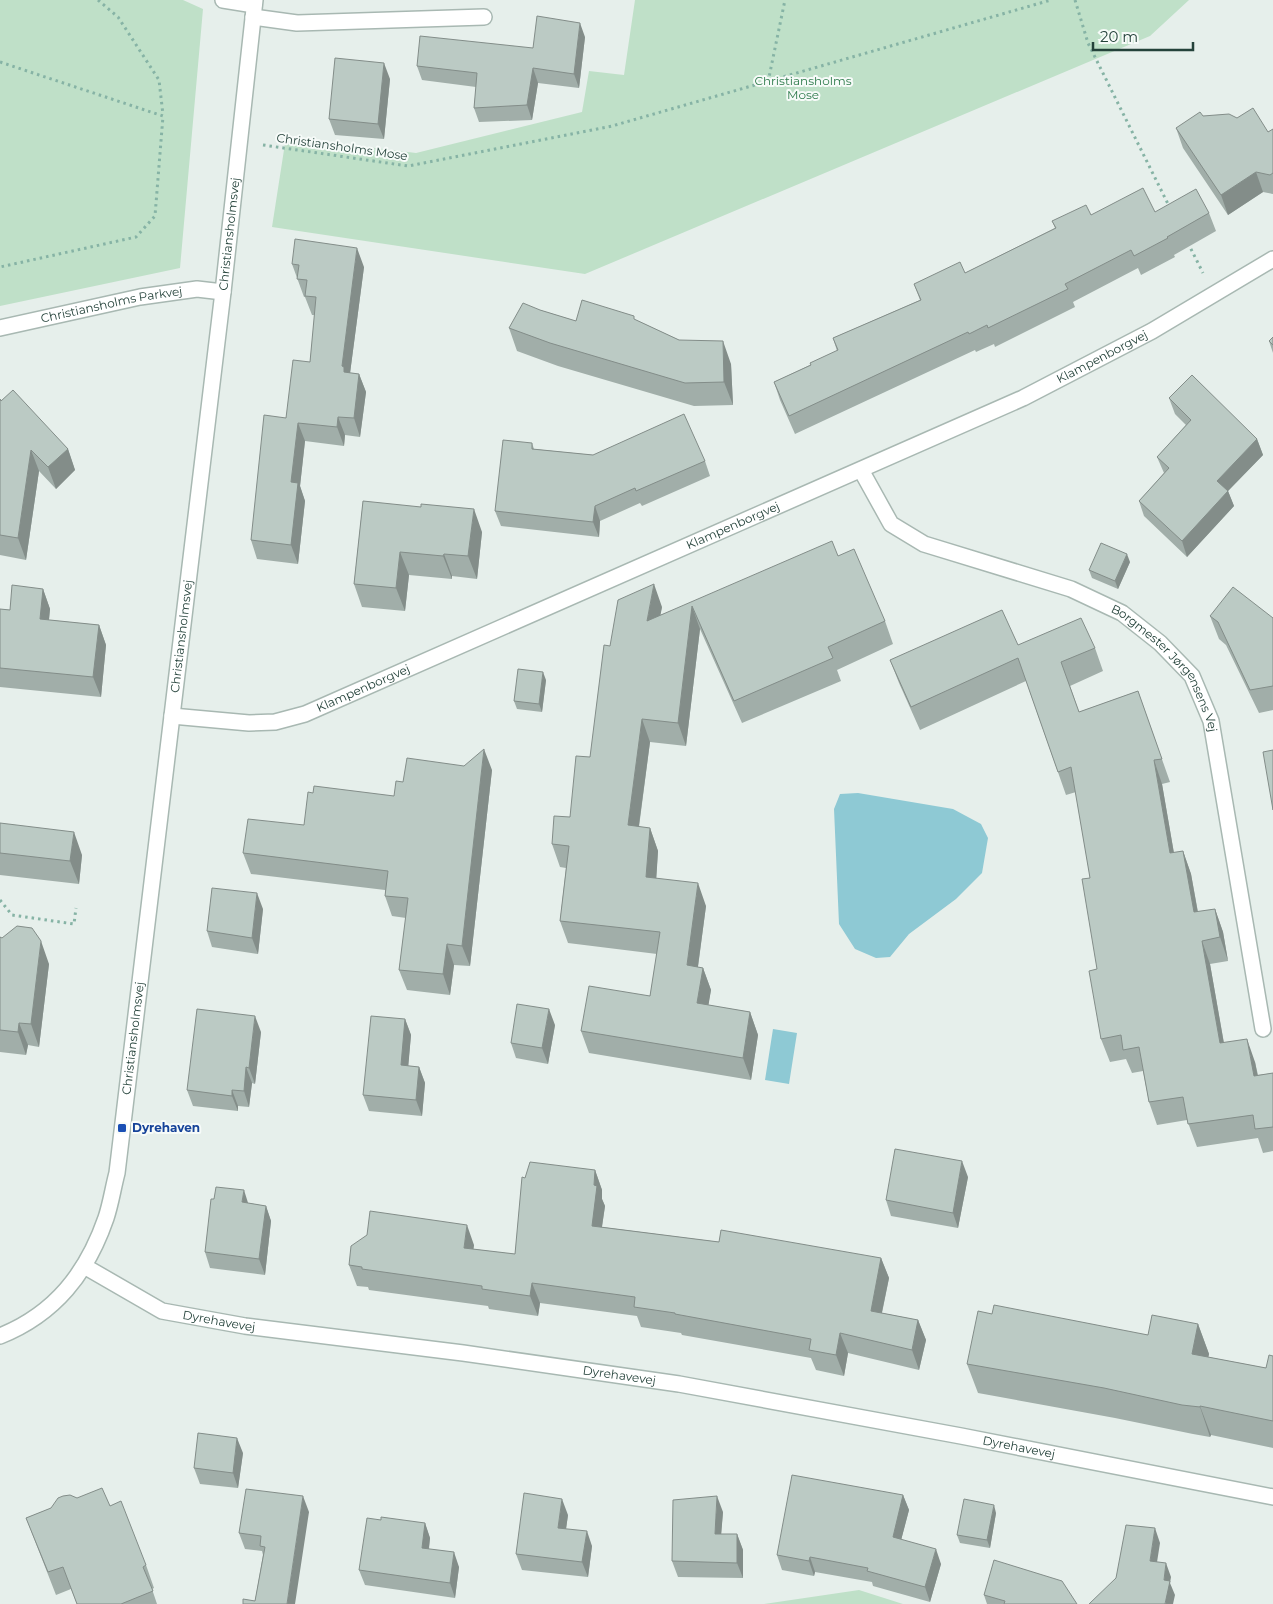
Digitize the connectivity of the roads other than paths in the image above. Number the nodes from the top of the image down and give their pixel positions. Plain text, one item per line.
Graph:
1 (223, 0) edge
2 (254, 7) edge
3 (484, 17) dead end
4 (1273, 259) edge
5 (223, 292) junction
6 (0, 328) edge
7 (861, 470) junction
8 (172, 716) junction
9 (1264, 1028) dead end
10 (84, 1266) junction
11 (0, 1336) edge
12 (1273, 1497) edge

1 - 2 street
2 - 3 street
2 - 5 street, Christiansholmsvej
4 - 7 street, Klampenborgvej
5 - 6 street, Christiansholms Parkvej
5 - 8 street, Christiansholmsvej
7 - 8 street, Klampenborgvej
7 - 9 street, Borgmester Jørgensens Vej
8 - 10 street, Christiansholmsvej
10 - 11 street
10 - 12 street, Dyrehavevej

